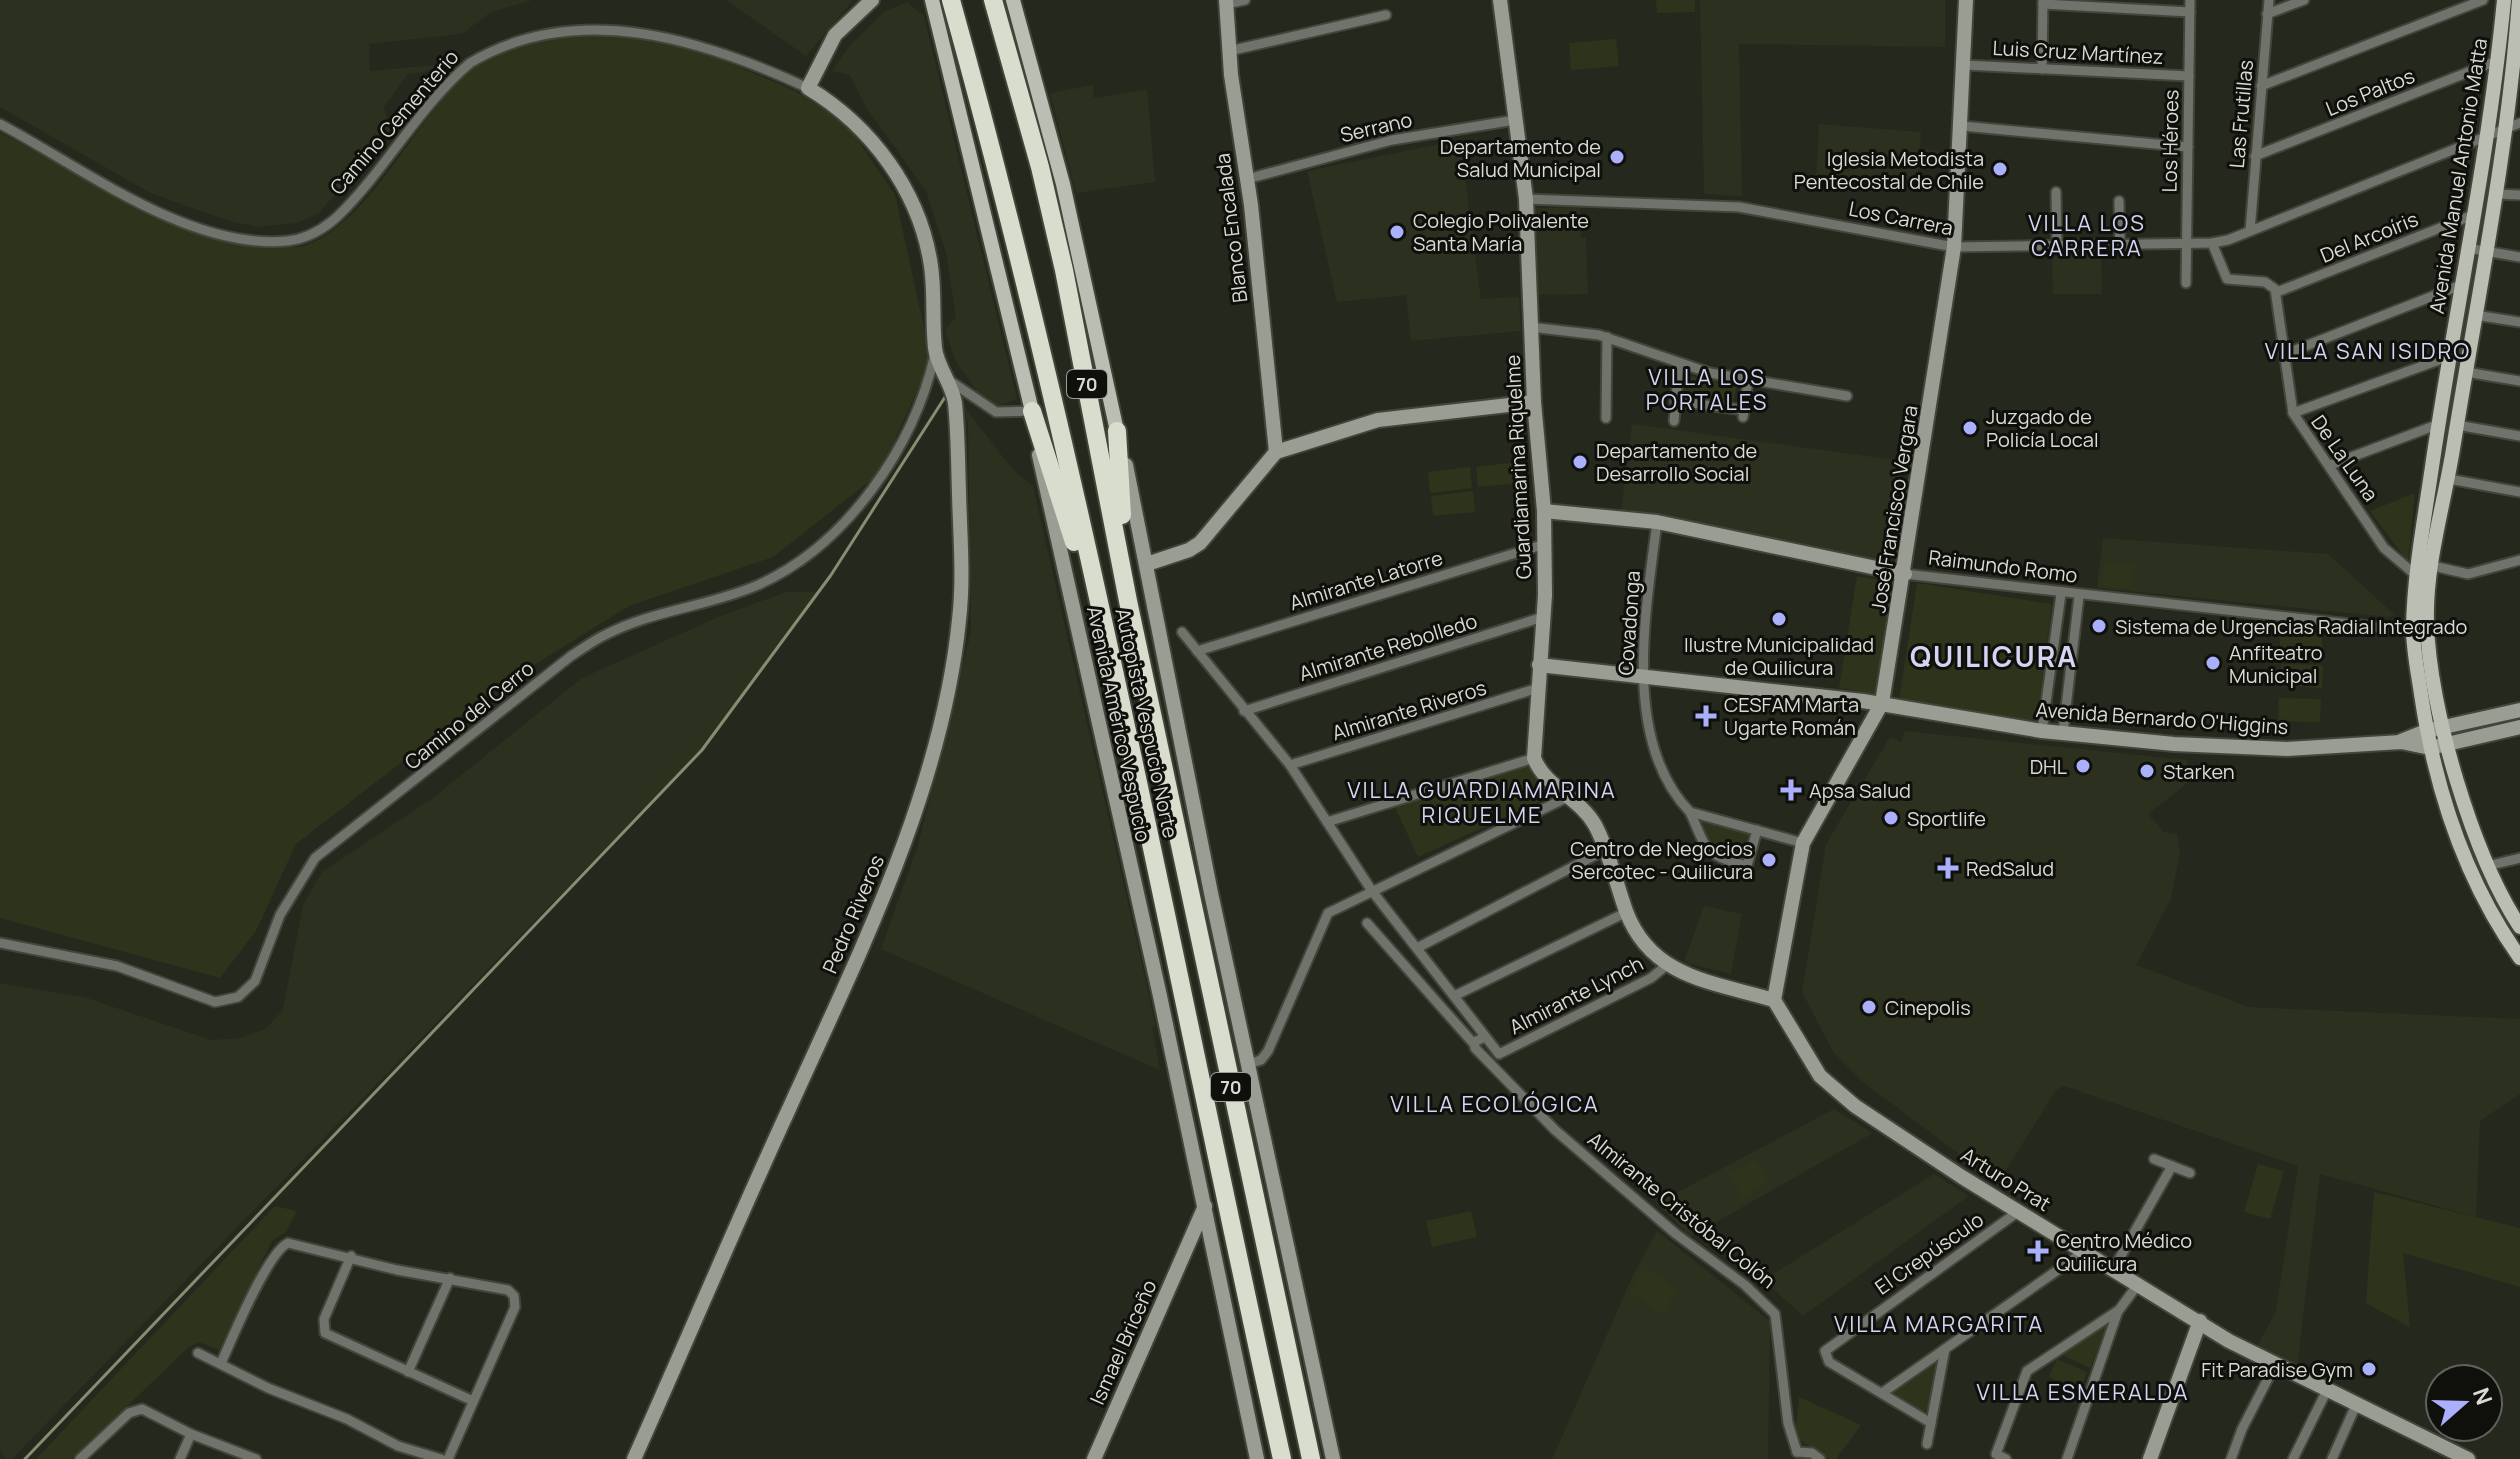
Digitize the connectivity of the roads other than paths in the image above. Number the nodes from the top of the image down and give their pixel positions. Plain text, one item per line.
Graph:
1 (872, 0) edge
2 (932, 0) edge
3 (951, 0) edge
4 (993, 0) edge
5 (1013, 0) edge
6 (1245, 0) edge
7 (1500, 0) edge
8 (1966, 0) edge
9 (2190, 0) edge
10 (2269, 0) edge
11 (2304, 0) edge
12 (2483, 0) edge
13 (2504, 0) edge
14 (2519, 0) edge
15 (1226, 2) edge
16 (2043, 2) edge
17 (2190, 12) junction
18 (2267, 14) junction
19 (1386, 15) dead end
20 (603, 19) dead end
21 (529, 26) dead end
22 (1229, 51) junction
23 (2518, 52) edge
24 (2499, 60) junction
25 (1965, 65) junction
26 (2042, 69) junction
27 (2189, 76) junction
28 (2261, 86) junction
29 (808, 88) junction
30 (1515, 120) junction
31 (0, 124) edge
32 (2514, 125) edge
33 (1962, 126) junction
34 (2490, 133) junction
35 (2188, 147) junction
36 (2255, 156) junction
37 (1247, 179) junction
38 (2056, 192) dead end
39 (2496, 194) junction
40 (2520, 195) edge
41 (1526, 199) junction
42 (2119, 201) dead end
43 (2473, 215) junction
44 (2250, 231) junction
45 (2212, 243) junction
46 (2187, 244) junction
47 (2120, 245) junction
48 (2057, 246) junction
49 (1954, 247) junction
50 (2467, 248) junction
51 (2486, 251) junction
52 (2520, 257) edge
53 (2186, 283) dead end
54 (2461, 285) junction
55 (2277, 292) junction
56 (2475, 315) junction
57 (2520, 322) edge
58 (1530, 327) junction
59 (1607, 337) junction
60 (935, 353) junction
61 (2285, 354) junction
62 (2450, 356) junction
63 (1679, 364) junction
64 (2466, 372) junction
65 (1748, 380) junction
66 (950, 381) junction
67 (2520, 381) edge
68 (1847, 396) dead end
69 (1675, 401) junction
70 (1534, 402) junction
71 (1032, 411) junction
72 (2293, 413) junction
73 (1606, 418) dead end
74 (1674, 421) dead end
75 (2439, 424) junction
76 (2457, 425) junction
77 (1117, 431) junction
78 (2520, 436) edge
79 (1276, 452) junction
80 (2330, 465) junction
81 (2449, 479) junction
82 (2520, 492) edge
83 (1544, 511) junction
84 (1657, 522) junction
85 (1545, 544) junction
86 (2520, 560) edge
87 (1147, 564) junction
88 (2433, 566) junction
89 (1905, 574) junction
90 (2417, 576) junction
91 (1096, 590) junction
92 (2061, 594) junction
93 (2079, 596) junction
94 (1128, 601) junction
95 (1543, 617) junction
96 (2413, 631) junction
97 (1182, 632) dead end
98 (1197, 651) junction
99 (2052, 658) junction
100 (2072, 661) junction
101 (1539, 665) junction
102 (1642, 677) junction
103 (1538, 688) junction
104 (1882, 703) junction
105 (2520, 710) edge
106 (1244, 711) junction
107 (2444, 727) junction
108 (2520, 727) edge
109 (2042, 731) junction
110 (2426, 731) junction
111 (2063, 733) junction
112 (2401, 742) junction
113 (2449, 744) junction
114 (2430, 748) junction
115 (1534, 758) junction
116 (1290, 765) junction
117 (1568, 797) junction
118 (1690, 812) junction
119 (1327, 822) junction
120 (1757, 830) junction
121 (1803, 843) junction
122 (1605, 850) junction
123 (2520, 858) edge
124 (2487, 866) junction
125 (1372, 891) junction
126 (1627, 912) junction
127 (1367, 923) dead end
128 (2519, 925) edge
129 (0, 943) edge
130 (1417, 948) junction
131 (2520, 958) edge
132 (1667, 965) junction
133 (1454, 996) junction
134 (1774, 1000) junction
135 (1485, 1037) junction
136 (1474, 1044) junction
137 (1248, 1064) junction
138 (2154, 1159) dead end
139 (2172, 1166) junction
140 (2190, 1173) dead end
141 (1205, 1206) junction
142 (2019, 1211) junction
143 (1190, 1240) junction
144 (1213, 1244) junction
145 (2085, 1251) junction
146 (351, 1256) junction
147 (2114, 1268) junction
148 (450, 1278) junction
149 (2140, 1283) junction
150 (2119, 1310) junction
151 (2200, 1321) junction
152 (1945, 1349) junction
153 (198, 1353) dead end
154 (221, 1363) junction
155 (2275, 1365) junction
156 (408, 1372) junction
157 (2327, 1390) junction
158 (1882, 1393) junction
159 (473, 1401) junction
160 (2356, 1405) junction
161 (1931, 1423) junction
162 (191, 1434) junction
163 (1927, 1444) dead end
164 (1794, 1455) edge
165 (418, 1456) edge
166 (80, 1459) edge
167 (180, 1459) edge
168 (256, 1459) edge
169 (441, 1459) edge
170 (448, 1459) edge
171 (634, 1459) edge
172 (1094, 1459) edge
173 (1257, 1459) edge
174 (1280, 1459) edge
175 (1311, 1459) edge
176 (1333, 1459) edge
177 (1820, 1459) edge
178 (2006, 1459) edge
179 (2067, 1459) edge
180 (2150, 1459) edge
181 (2231, 1459) edge
182 (2293, 1459) edge
183 (2332, 1459) edge
184 (2468, 1459) edge

1 - 29 street
2 - 71 main road, Avenida Américo Vespucio
3 - 91 highway, Autopista Vespucio Norte / 70
4 - 94 highway, Autopista Vespucio Norte / 70
5 - 77 main road
6 - 15 street
7 - 30 street, Guardiamarina Riquelme
8 - 25 street, José Francisco Vergara
9 - 17 street, Los Héroes
10 - 18 street, Las Frutillas
11 - 18 street
12 - 28 street
13 - 24 main road, Avenida Manuel Antonio Matta
14 - 23 main road, Avenida Manuel Antonio Matta
15 - 22 street, Blanco Encalada
16 - 17 street
16 - 26 street
17 - 27 street, Los Héroes
18 - 28 street, Las Frutillas
19 - 22 street
20 - 29 street
21 - 31 street, Camino Cementerio
22 - 37 street, Blanco Encalada
23 - 32 main road, Avenida Manuel Antonio Matta
24 - 34 main road, Avenida Manuel Antonio Matta
24 - 36 street, Los Paltos
25 - 26 street, Luis Cruz Martínez
25 - 33 street, José Francisco Vergara
26 - 27 street, Luis Cruz Martínez
27 - 35 street, Los Héroes
28 - 36 street, Las Frutillas
29 - 60 street
30 - 37 street, Serrano
30 - 41 street, Guardiamarina Riquelme
32 - 34 street, Los Carrera
32 - 39 main road, Avenida Manuel Antonio Matta
33 - 35 street
33 - 49 street, José Francisco Vergara
34 - 43 main road, Avenida Manuel Antonio Matta
34 - 44 street, Los Carrera
35 - 46 street, Los Héroes
36 - 44 street, Las Frutillas
37 - 79 street, Blanco Encalada
38 - 48 street
39 - 40 street
39 - 51 main road, Avenida Manuel Antonio Matta
41 - 49 street, Los Carrera
41 - 58 street, Guardiamarina Riquelme
42 - 47 street
43 - 50 main road, Avenida Manuel Antonio Matta
43 - 55 street, Del Arcoíris
44 - 45 street, Los Carrera
45 - 46 street, Los Carrera
45 - 55 street
46 - 47 street, Los Carrera
46 - 53 street, Los Héroes
47 - 48 street, Los Carrera
48 - 49 street, Los Carrera
49 - 89 street, José Francisco Vergara
50 - 51 street
50 - 54 main road, Avenida Manuel Antonio Matta
51 - 52 street
51 - 56 main road, Avenida Manuel Antonio Matta
54 - 61 street
54 - 62 main road, Avenida Manuel Antonio Matta
55 - 61 street, De La Luna
56 - 57 street
56 - 64 main road, Avenida Manuel Antonio Matta
58 - 59 street
58 - 70 street, Guardiamarina Riquelme
59 - 63 street
59 - 73 street
60 - 66 street, Pedro Riveros
60 - 129 street, Camino del Cerro
61 - 72 street, De La Luna
62 - 72 street
62 - 75 main road, Avenida Manuel Antonio Matta
63 - 65 street
63 - 69 street
64 - 67 street
64 - 76 main road, Avenida Manuel Antonio Matta
65 - 68 street
65 - 69 street
66 - 71 street
66 - 171 street, Pedro Riveros
69 - 74 street
70 - 79 street
70 - 83 street, Guardiamarina Riquelme
71 - 91 highway
71 - 141 street, Avenida Américo Vespucio
72 - 80 street, De La Luna
75 - 80 street
75 - 90 main road, Avenida Manuel Antonio Matta
76 - 78 street
76 - 81 main road, Avenida Manuel Antonio Matta
77 - 87 street
77 - 94 highway
79 - 87 street
80 - 90 street, De La Luna
81 - 82 street
81 - 88 main road, Avenida Manuel Antonio Matta
83 - 84 street, Raimundo Romo
83 - 85 street, Guardiamarina Riquelme
84 - 89 street, Raimundo Romo
84 - 102 street, Covadonga
85 - 95 street, Guardiamarina Riquelme
85 - 98 street, Almirante Latorre
86 - 88 street
87 - 137 street
88 - 107 main road, Avenida Manuel Antonio Matta
89 - 92 street, Raimundo Romo
89 - 104 street, José Francisco Vergara
90 - 96 main road, Avenida Manuel Antonio Matta
91 - 174 highway, Autopista Vespucio Norte / 70
92 - 93 street, Raimundo Romo
92 - 99 street
93 - 96 street, Raimundo Romo
93 - 100 street
94 - 175 highway, Autopista Vespucio Norte / 70
95 - 101 street, Guardiamarina Riquelme
95 - 106 street, Almirante Rebolledo
96 - 110 main road, Avenida Manuel Antonio Matta
97 - 98 street
98 - 106 street
99 - 100 street
99 - 109 street
100 - 111 street
101 - 102 street, Avenida Bernardo O'Higgins
101 - 103 street, Guardiamarina Riquelme
102 - 104 street, Avenida Bernardo O'Higgins
102 - 118 street, Covadonga
103 - 115 street, Guardiamarina Riquelme
103 - 116 street, Almirante Riveros
104 - 109 street, Avenida Bernardo O'Higgins
104 - 121 street, José Francisco Vergara
105 - 107 street, Avenida Bernardo O'Higgins
106 - 116 street
107 - 110 street, Avenida Bernardo O'Higgins
107 - 113 main road, Avenida Manuel Antonio Matta
108 - 113 street, Avenida Bernardo O'Higgins
109 - 111 street, Avenida Bernardo O'Higgins
110 - 112 street, Avenida Bernardo O'Higgins
110 - 114 main road, Avenida Manuel Antonio Matta
111 - 112 street, Avenida Bernardo O'Higgins
112 - 114 street, Avenida Bernardo O'Higgins
113 - 114 street, Avenida Bernardo O'Higgins
113 - 124 main road, Avenida Manuel Antonio Matta
114 - 131 main road, Avenida Manuel Antonio Matta
115 - 117 street
115 - 119 street
116 - 119 street
117 - 122 street
117 - 125 street
118 - 120 street
118 - 120 street, Covadonga
119 - 125 street
120 - 121 street
121 - 134 street, José Francisco Vergara
122 - 126 street
122 - 130 street
123 - 124 street
124 - 128 main road, Avenida Manuel Antonio Matta
125 - 130 street
125 - 137 street
126 - 132 street
126 - 133 street
127 - 136 street, Almirante Cristóbal Colón
130 - 133 street
132 - 134 street
132 - 135 street, Almirante Lynch
133 - 135 street
134 - 142 street, Arturo Prat
135 - 136 street
136 - 164 street, Almirante Cristóbal Colón
137 - 176 street
138 - 139 street
139 - 140 street
139 - 147 street
141 - 143 street, Ismael Briceño
141 - 144 street, Avenida Américo Vespucio
142 - 145 street, Arturo Prat
142 - 158 street, El Crepúsculo
143 - 144 street
143 - 172 street, Ismael Briceño
144 - 173 street, Avenida Américo Vespucio
145 - 147 street, Arturo Prat
145 - 152 street
146 - 148 street
146 - 154 street
146 - 156 street
147 - 149 street, Arturo Prat
148 - 156 street
148 - 159 street
149 - 150 street
149 - 151 street, Arturo Prat
150 - 178 street
150 - 179 street
151 - 155 street, Arturo Prat
151 - 180 street
152 - 158 street
152 - 161 street
153 - 154 street
154 - 165 street
155 - 157 street, Arturo Prat
155 - 181 street
156 - 159 street
157 - 160 street, Arturo Prat
157 - 182 street
158 - 161 street
159 - 170 street
160 - 183 street
160 - 184 street, Arturo Prat
161 - 163 street
162 - 166 street
162 - 167 street
162 - 168 street
164 - 177 street
165 - 169 street

